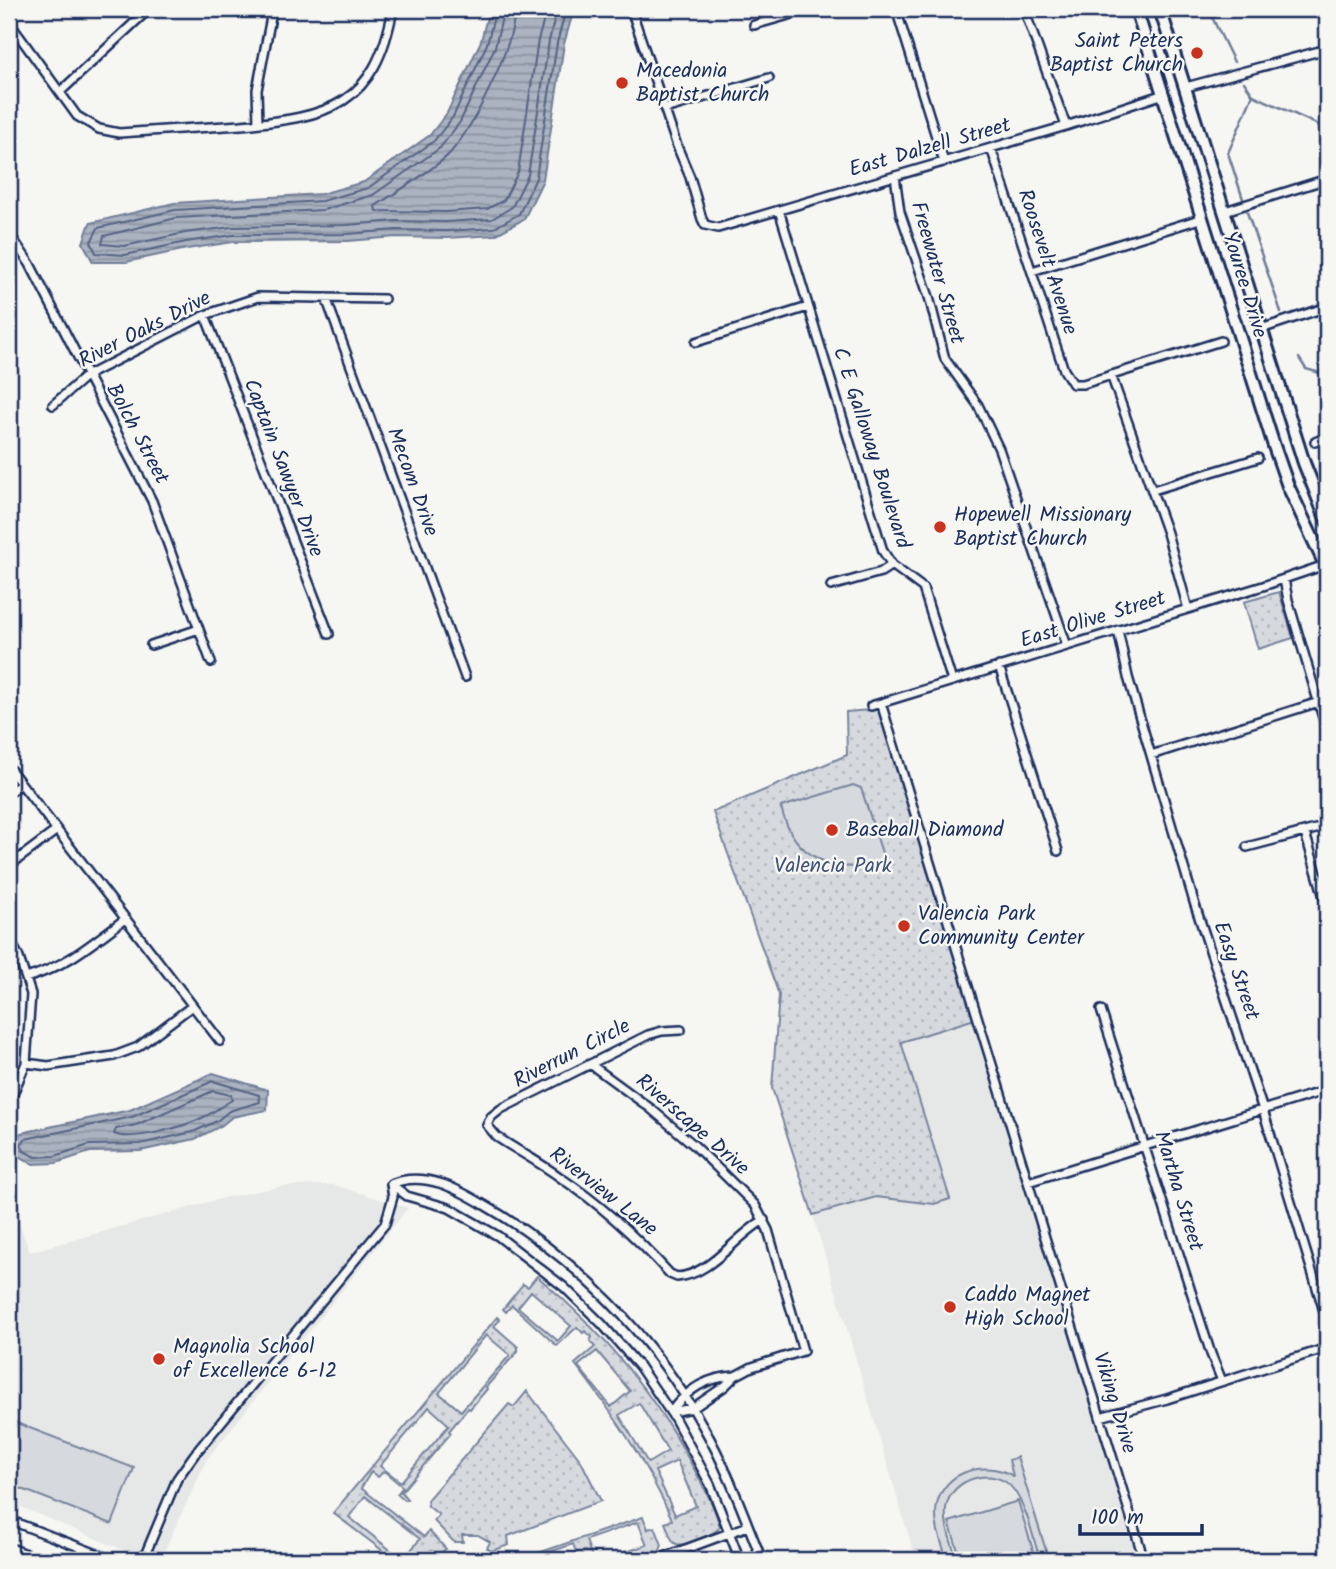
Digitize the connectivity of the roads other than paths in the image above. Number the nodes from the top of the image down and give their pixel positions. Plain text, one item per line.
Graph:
1 (149, 9) edge
2 (270, 9) edge
3 (393, 9) edge
4 (631, 9) edge
5 (810, 9) edge
6 (896, 9) edge
7 (1024, 9) edge
8 (1136, 9) edge
9 (1160, 9) edge
10 (9, 22) edge
11 (754, 25) dead end
12 (1327, 48) edge
13 (769, 78) dead end
14 (1186, 87) junction
15 (60, 92) junction
16 (1164, 94) junction
17 (665, 109) junction
18 (258, 123) junction
19 (1066, 126) junction
20 (991, 148) junction
21 (944, 162) junction
22 (895, 176) junction
23 (1327, 179) edge
24 (779, 210) junction
25 (1225, 211) junction
26 (1203, 218) junction
27 (9, 233) edge
28 (1032, 271) junction
29 (326, 298) junction
30 (384, 299) dead end
31 (808, 307) junction
32 (1327, 307) edge
33 (205, 316) junction
34 (1261, 329) junction
35 (1221, 341) dead end
36 (696, 342) dead end
37 (1111, 375) junction
38 (86, 376) junction
39 (53, 405) dead end
40 (1327, 438) edge
41 (1315, 442) dead end
42 (1258, 458) dead end
43 (1153, 490) junction
44 (1327, 521) edge
45 (892, 565) junction
46 (1326, 566) edge
47 (1284, 579) junction
48 (831, 586) dead end
49 (1188, 609) junction
50 (199, 629) junction
51 (1118, 630) junction
52 (329, 634) dead end
53 (151, 645) dead end
54 (1067, 646) junction
55 (211, 662) dead end
56 (999, 666) junction
57 (465, 677) dead end
58 (952, 681) junction
59 (1319, 702) junction
60 (881, 703) junction
61 (871, 706) dead end
62 (1327, 731) edge
63 (1152, 755) junction
64 (9, 768) edge
65 (21, 784) junction
66 (9, 793) edge
67 (1327, 827) edge
68 (57, 830) junction
69 (1305, 833) junction
70 (1247, 846) dead end
71 (1058, 851) dead end
72 (9, 866) edge
73 (1327, 907) edge
74 (125, 919) junction
75 (9, 937) edge
76 (26, 978) junction
77 (192, 1006) junction
78 (1101, 1010) dead end
79 (681, 1030) dead end
80 (220, 1041) dead end
81 (26, 1063) junction
82 (590, 1065) junction
83 (1327, 1090) edge
84 (12, 1096) dead end
85 (1263, 1110) junction
86 (487, 1125) joint
87 (1146, 1146) junction
88 (1027, 1179) junction
89 (391, 1184) junction
90 (764, 1220) junction
91 (1327, 1321) edge
92 (1327, 1348) edge
93 (735, 1376) junction
94 (1222, 1381) junction
95 (684, 1394) junction
96 (693, 1408) junction
97 (671, 1412) junction
98 (1100, 1417) junction
99 (9, 1520) edge
100 (748, 1526) junction
101 (730, 1532) junction
102 (9, 1549) edge
103 (37, 1560) edge
104 (113, 1560) edge
105 (143, 1560) edge
106 (656, 1560) edge
107 (740, 1560) edge
108 (762, 1560) edge
109 (1144, 1560) edge

1 - 15 street
2 - 18 street
3 - 18 street
4 - 17 street
5 - 11 street
6 - 21 street
7 - 19 street
8 - 16 main road, Youree Drive
9 - 14 main road, Youree Drive
10 - 15 street
12 - 14 street
13 - 17 street
14 - 16 main road
14 - 25 main road, Youree Drive
15 - 18 street
16 - 19 street, East Dalzell Street
16 - 26 main road, Youree Drive
17 - 24 street, East Dalzell Street
19 - 20 street, East Dalzell Street
20 - 21 street, East Dalzell Street
20 - 28 street, Roosevelt Avenue
21 - 22 street, East Dalzell Street
22 - 24 street, East Dalzell Street
22 - 54 street, Freewater Street
23 - 25 street
24 - 31 street, C E Galloway Boulevard
25 - 34 main road, Youree Drive
26 - 28 street
26 - 46 main road, Youree Drive
27 - 38 street, Bolch Street
28 - 37 street, Roosevelt Avenue
29 - 30 street, River Oaks Drive
29 - 33 street, River Oaks Drive
29 - 57 street, Mecom Drive
31 - 36 street
31 - 45 street, C E Galloway Boulevard
32 - 34 street
33 - 38 street, River Oaks Drive
33 - 52 street, Captain Sawyer Drive
34 - 44 main road, Youree Drive
35 - 37 street
37 - 43 street
38 - 39 street, River Oaks Drive
38 - 50 street, Bolch Street
40 - 41 street
42 - 43 street
43 - 49 street
45 - 48 street
45 - 58 street, C E Galloway Boulevard
46 - 47 street, East Olive Street
47 - 49 street, East Olive Street
47 - 59 street
49 - 51 street, East Olive Street
50 - 53 street
50 - 55 street, Bolch Street
51 - 54 street, East Olive Street
51 - 63 street, Easy Street
54 - 56 street, East Olive Street
56 - 58 street, East Olive Street
56 - 71 street
58 - 60 street, East Olive Street
59 - 62 street
59 - 63 street
60 - 61 street, East Olive Street
60 - 88 street, Viking Drive
63 - 85 street, Easy Street
64 - 65 street
65 - 66 street
65 - 68 street
67 - 69 street
68 - 72 street
68 - 74 street
69 - 70 street
69 - 73 street
74 - 76 street
74 - 77 street
75 - 76 street
76 - 81 street
77 - 80 street
77 - 81 street
78 - 87 street, Martha Street
79 - 82 street, Riverrun Circle
81 - 84 street
82 - 86 street, Riverrun Circle
82 - 90 street, Riverscape Drive
83 - 85 street
85 - 87 street
85 - 91 street, Easy Street
86 - 90 street, Riverview Lane
87 - 88 street
87 - 94 street, Martha Street
88 - 98 street, Viking Drive
89 - 95 street
89 - 97 street
89 - 105 street
90 - 93 street, Riverscape Drive
92 - 94 street
93 - 95 street, Riverscape Drive
93 - 96 street, Riverscape Drive
94 - 98 street
95 - 96 street
95 - 97 street
96 - 97 street, Riverscape Drive
96 - 100 street
97 - 101 street
98 - 109 street, Viking Drive
99 - 104 street
100 - 101 street
100 - 108 street
101 - 106 street
101 - 107 street
102 - 103 main road

